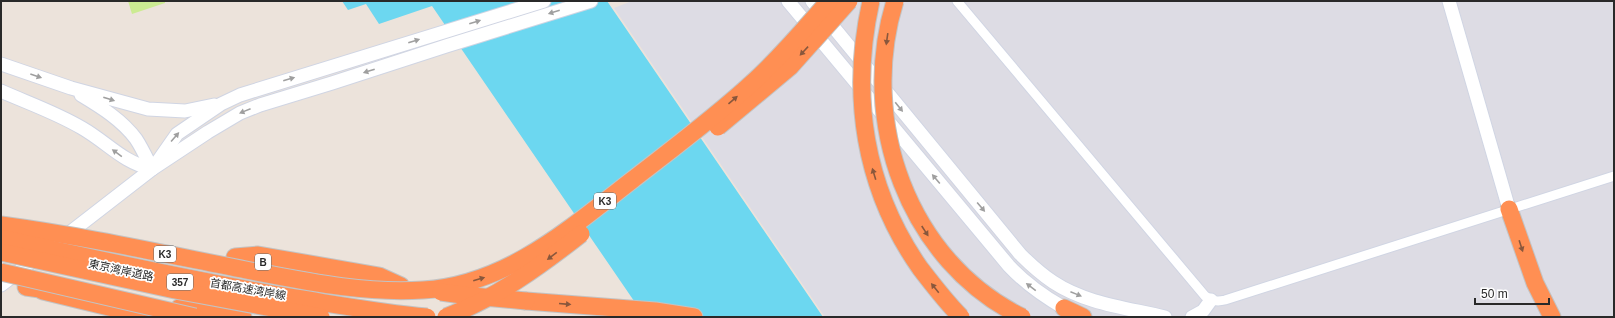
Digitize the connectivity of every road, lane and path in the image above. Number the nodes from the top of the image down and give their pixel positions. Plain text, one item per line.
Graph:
1 (544, 1) edge
2 (591, 1) edge
3 (788, 1) edge
4 (812, 1) edge
5 (829, 1) edge
6 (849, 1) edge
7 (871, 1) edge
8 (895, 1) edge
9 (957, 1) edge
10 (1449, 1) edge
11 (1, 64) edge
12 (71, 88) junction
13 (1, 91) edge
14 (221, 104) junction
15 (152, 169) junction
16 (1614, 176) edge
17 (1509, 209) junction
18 (1, 218) edge
19 (1, 225) edge
20 (1, 238) edge
21 (1, 243) edge
22 (1, 252) edge
23 (1, 258) edge
24 (1, 272) edge
25 (1, 280) edge
26 (1, 285) edge
27 (26, 287) junction
28 (1211, 300) junction
29 (1064, 308) joint
30 (1548, 310) edge
31 (355, 316) edge
32 (150, 317) edge
33 (195, 317) edge
34 (243, 317) edge
35 (297, 317) edge
36 (321, 317) edge
37 (426, 317) edge
38 (446, 317) edge
39 (694, 317) edge
40 (961, 317) edge
41 (1022, 317) edge
42 (1083, 317) edge
43 (1165, 317) edge
44 (1192, 317) edge

14 -> 1 street
2 -> 15 street
29 -> 3 street
4 -> 43 street
19 -> 5 highway, K3, bridge
6 -> 38 highway, K3, bridge
40 -> 7 highway, bridge
8 -> 41 highway, bridge
9 - 28 street
10 - 17 street
11 -> 12 street
12 -> 14 street
12 - 15 street
15 -> 13 street
15 -> 14 street
15 - 26 street
16 - 17 street
17 - 28 street
17 -> 30 highway
18 - 31 highway, bridge
18 -> 39 highway, B, bridge
20 - 37 highway, 首都高速湾岸線, bridge
21 - 31 highway, 東京湾岸道路 / 357
22 - 36 highway, 東京湾岸道路 / 357, bridge
23 - 35 highway, 首都高速湾岸線
24 - 33 highway, bridge
25 - 27 highway
27 - 32 highway
27 - 34 highway, bridge
28 - 44 street
29 - 42 highway

